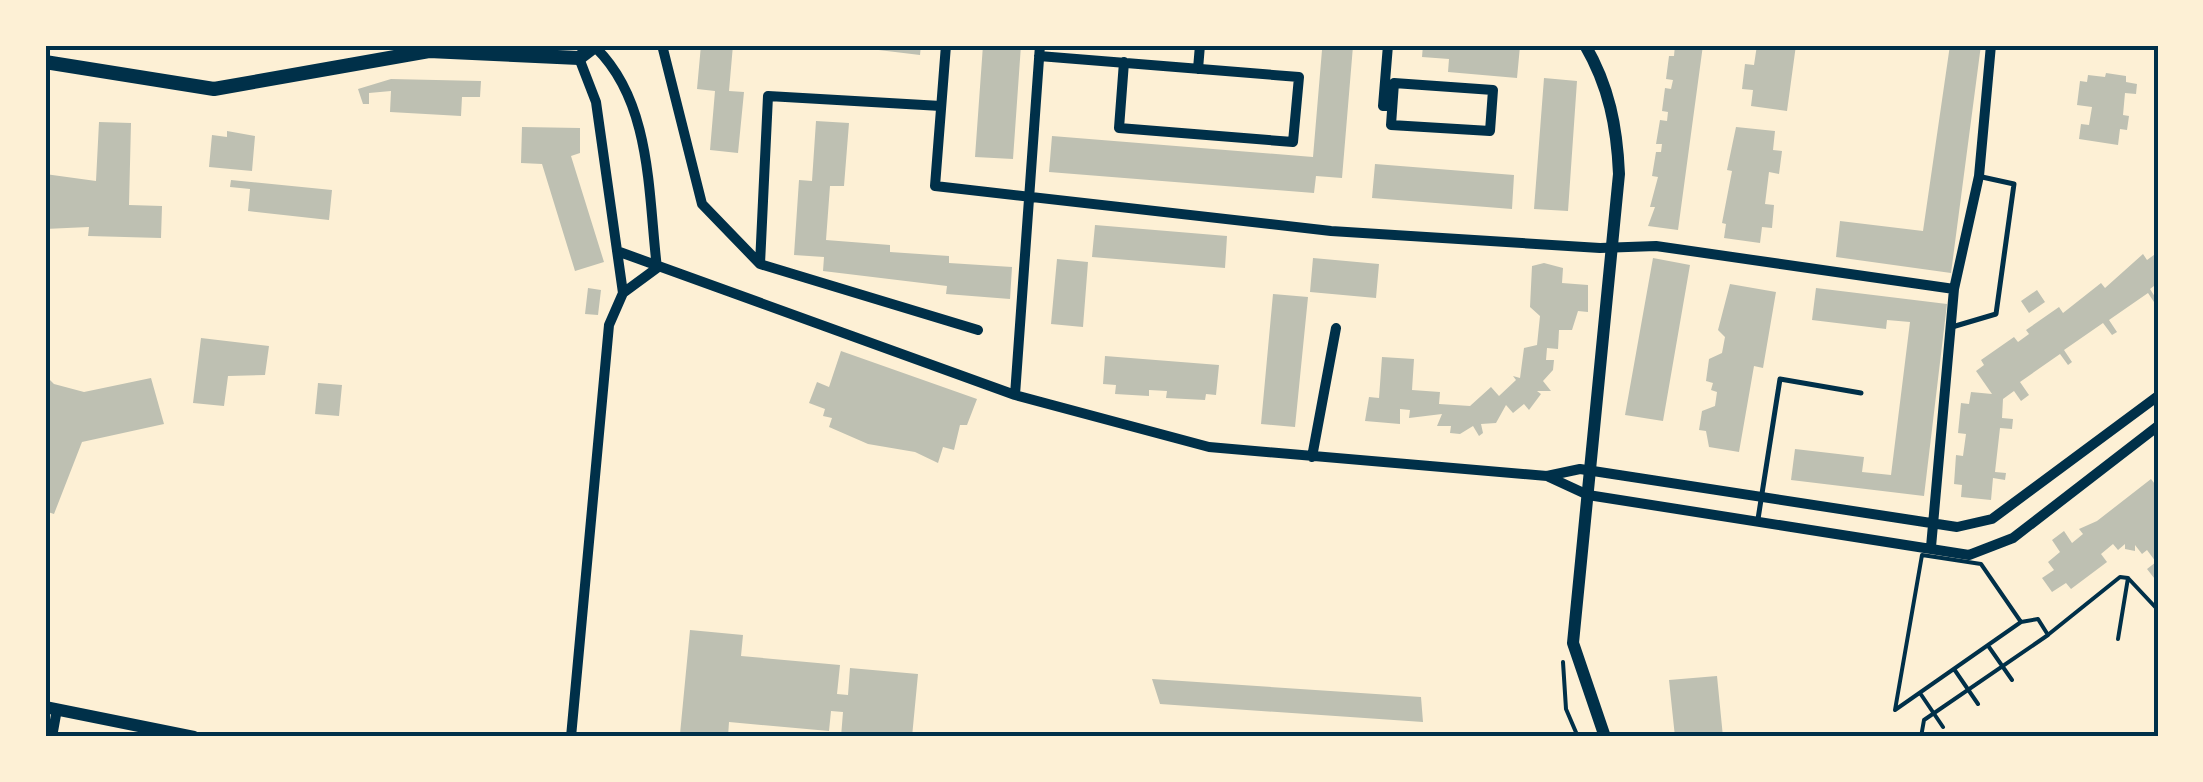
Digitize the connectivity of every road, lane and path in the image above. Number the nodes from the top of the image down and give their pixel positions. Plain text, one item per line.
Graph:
1 (662, 45) edge
2 (946, 45) edge
3 (1200, 45) edge
4 (1388, 45) edge
5 (1585, 45) edge
6 (1991, 45) edge
7 (596, 46) edge
8 (1039, 50) edge
9 (578, 58) junction
10 (45, 62) edge
11 (1124, 62) junction
12 (1198, 69) junction
13 (941, 106) junction
14 (1392, 106) junction
15 (1979, 176) junction
16 (1027, 197) junction
17 (1612, 249) junction
18 (618, 251) junction
19 (760, 264) junction
20 (657, 268) junction
21 (1954, 289) junction
22 (624, 293) junction
23 (1336, 328) dead end
24 (1949, 328) junction
25 (978, 330) dead end
26 (1861, 393) dead end
27 (1015, 395) junction
28 (2158, 396) edge
29 (2153, 430) edge
30 (2158, 446) edge
31 (1312, 457) junction
32 (1585, 470) junction
33 (1547, 476) junction
34 (1588, 494) junction
35 (1764, 501) junction
36 (1758, 519) junction
37 (1934, 525) junction
38 (1931, 548) junction
39 (2128, 578) junction
40 (2158, 610) edge
41 (2021, 622) junction
42 (2048, 634) junction
43 (2118, 639) dead end
44 (1988, 646) junction
45 (2002, 666) junction
46 (1954, 669) junction
47 (2012, 680) dead end
48 (1968, 690) junction
49 (1920, 693) junction
50 (1978, 704) dead end
51 (51, 708) edge
52 (1934, 713) junction
53 (1942, 727) dead end
54 (178, 736) edge
55 (52, 737) edge
56 (194, 737) edge
57 (572, 737) edge
58 (1605, 737) edge
59 (1921, 737) edge

1 - 19 street
2 - 13 street
3 - 12 street
4 - 14 street
5 - 17 street
6 - 15 street
7 - 9 main road
7 - 20 street
8 - 11 street
8 - 16 street
9 - 10 main road
9 - 18 street
11 - 12 street
11 - 12 street
13 - 16 street
13 - 19 street
14 - 14 street
15 - 21 street
15 - 24 lane
16 - 17 street
16 - 27 street
17 - 21 street
17 - 32 street
18 - 20 street
18 - 22 street
19 - 25 street
20 - 22 street
20 - 27 street
21 - 24 street
22 - 57 street
23 - 31 street
24 - 37 street
26 - 35 lane
27 - 31 street
28 - 37 street
29 - 30 street
29 - 38 street
31 - 33 street
32 - 33 street
32 - 34 street
32 - 35 street
33 - 34 street
34 - 36 street
34 - 58 street
35 - 36 lane
35 - 37 street
36 - 38 street
37 - 38 street
39 - 40 path
39 - 42 path
39 - 43 path
41 - 42 path
41 - 44 path
41 - 49 path
42 - 45 path
44 - 45 path
44 - 46 path
45 - 47 path
45 - 48 path
46 - 48 path
46 - 49 path
48 - 50 path
48 - 52 path
49 - 52 path
51 - 54 street
51 - 55 street
52 - 53 path
52 - 59 path
54 - 56 street

